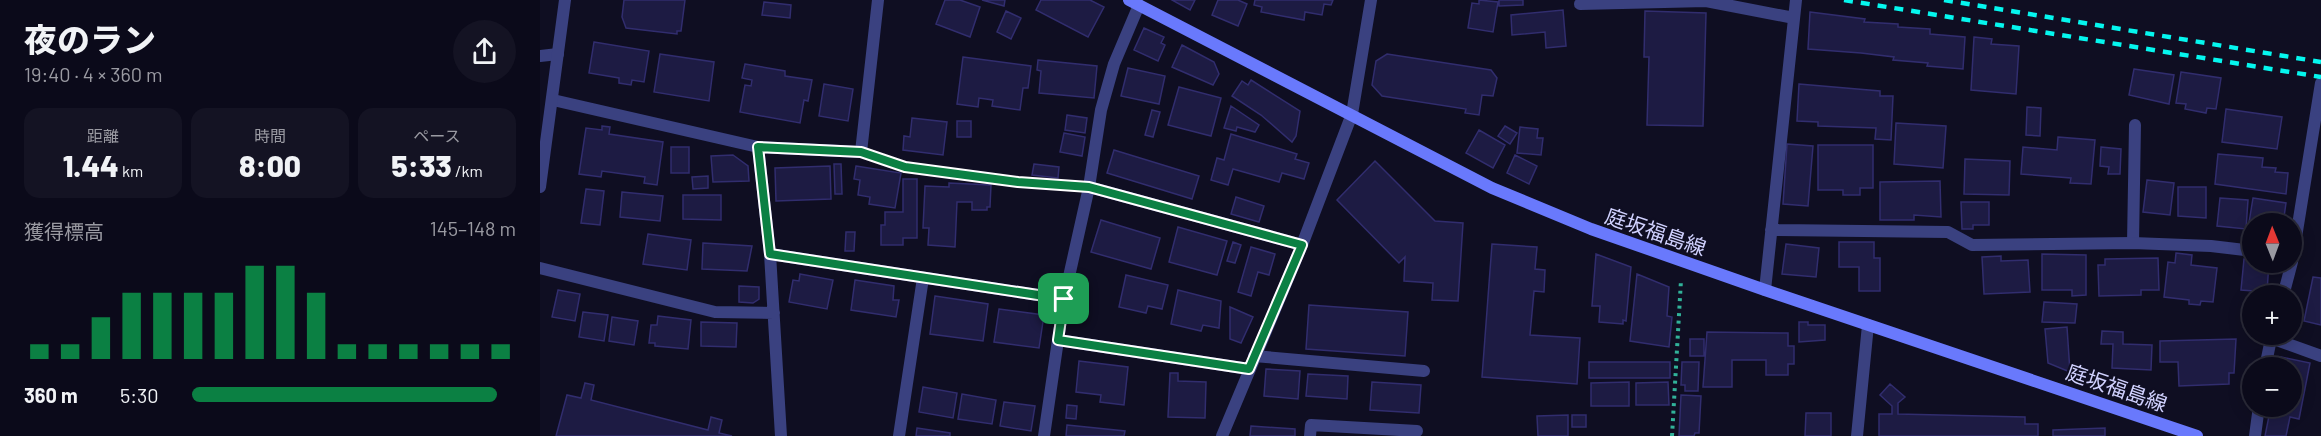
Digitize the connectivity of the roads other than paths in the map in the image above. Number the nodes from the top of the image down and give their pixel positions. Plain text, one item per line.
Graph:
1 (565, 0) edge
2 (878, 0) edge
3 (1371, 0) edge
4 (1796, 0) edge
5 (1134, 3) edge
6 (1580, 4) dead end
7 (1794, 18) junction
8 (558, 54) junction
9 (540, 56) edge
10 (2321, 83) edge
11 (553, 100) junction
12 (1353, 114) junction
13 (2135, 125) dead end
14 (758, 147) junction
15 (540, 187) edge
16 (1089, 187) junction
17 (2300, 213) edge
18 (1771, 230) junction
19 (2133, 243) junction
20 (1302, 245) junction
21 (2242, 250) edge
22 (770, 254) junction
23 (540, 268) edge
24 (923, 278) junction
25 (1765, 290) junction
26 (1064, 299) junction
27 (774, 313) junction
28 (1868, 325) junction
29 (1058, 340) junction
30 (2294, 345) edge
31 (1254, 356) junction
32 (2321, 356) edge
33 (1249, 369) junction
34 (1424, 371) dead end
35 (2258, 417) edge
36 (1417, 431) dead end
37 (782, 436) edge
38 (899, 436) edge
39 (1044, 436) edge
40 (1222, 436) edge
41 (1310, 436) edge
42 (1857, 436) edge
43 (2197, 436) edge
44 (2255, 436) edge

1 - 8 street
2 - 14 street
3 - 12 street
4 - 7 street
5 - 12 main road, 庭坂福島線
5 - 16 street
6 - 7 street
7 - 18 street
8 - 9 street
8 - 11 street
10 - 17 street
11 - 14 street
11 - 15 street
12 - 20 street
12 - 25 main road, 庭坂福島線
13 - 19 street
14 - 22 street
16 - 20 street
16 - 26 street
18 - 19 street
18 - 25 street
19 - 21 street
20 - 31 street
22 - 24 street
22 - 27 street
23 - 27 street
24 - 26 street
24 - 38 street
25 - 28 main road, 庭坂福島線
26 - 29 street
27 - 37 street
28 - 42 street
28 - 43 main road, 庭坂福島線
29 - 33 street
29 - 39 street
30 - 32 street
31 - 33 street
31 - 34 street
33 - 40 street
35 - 44 street
36 - 41 street

